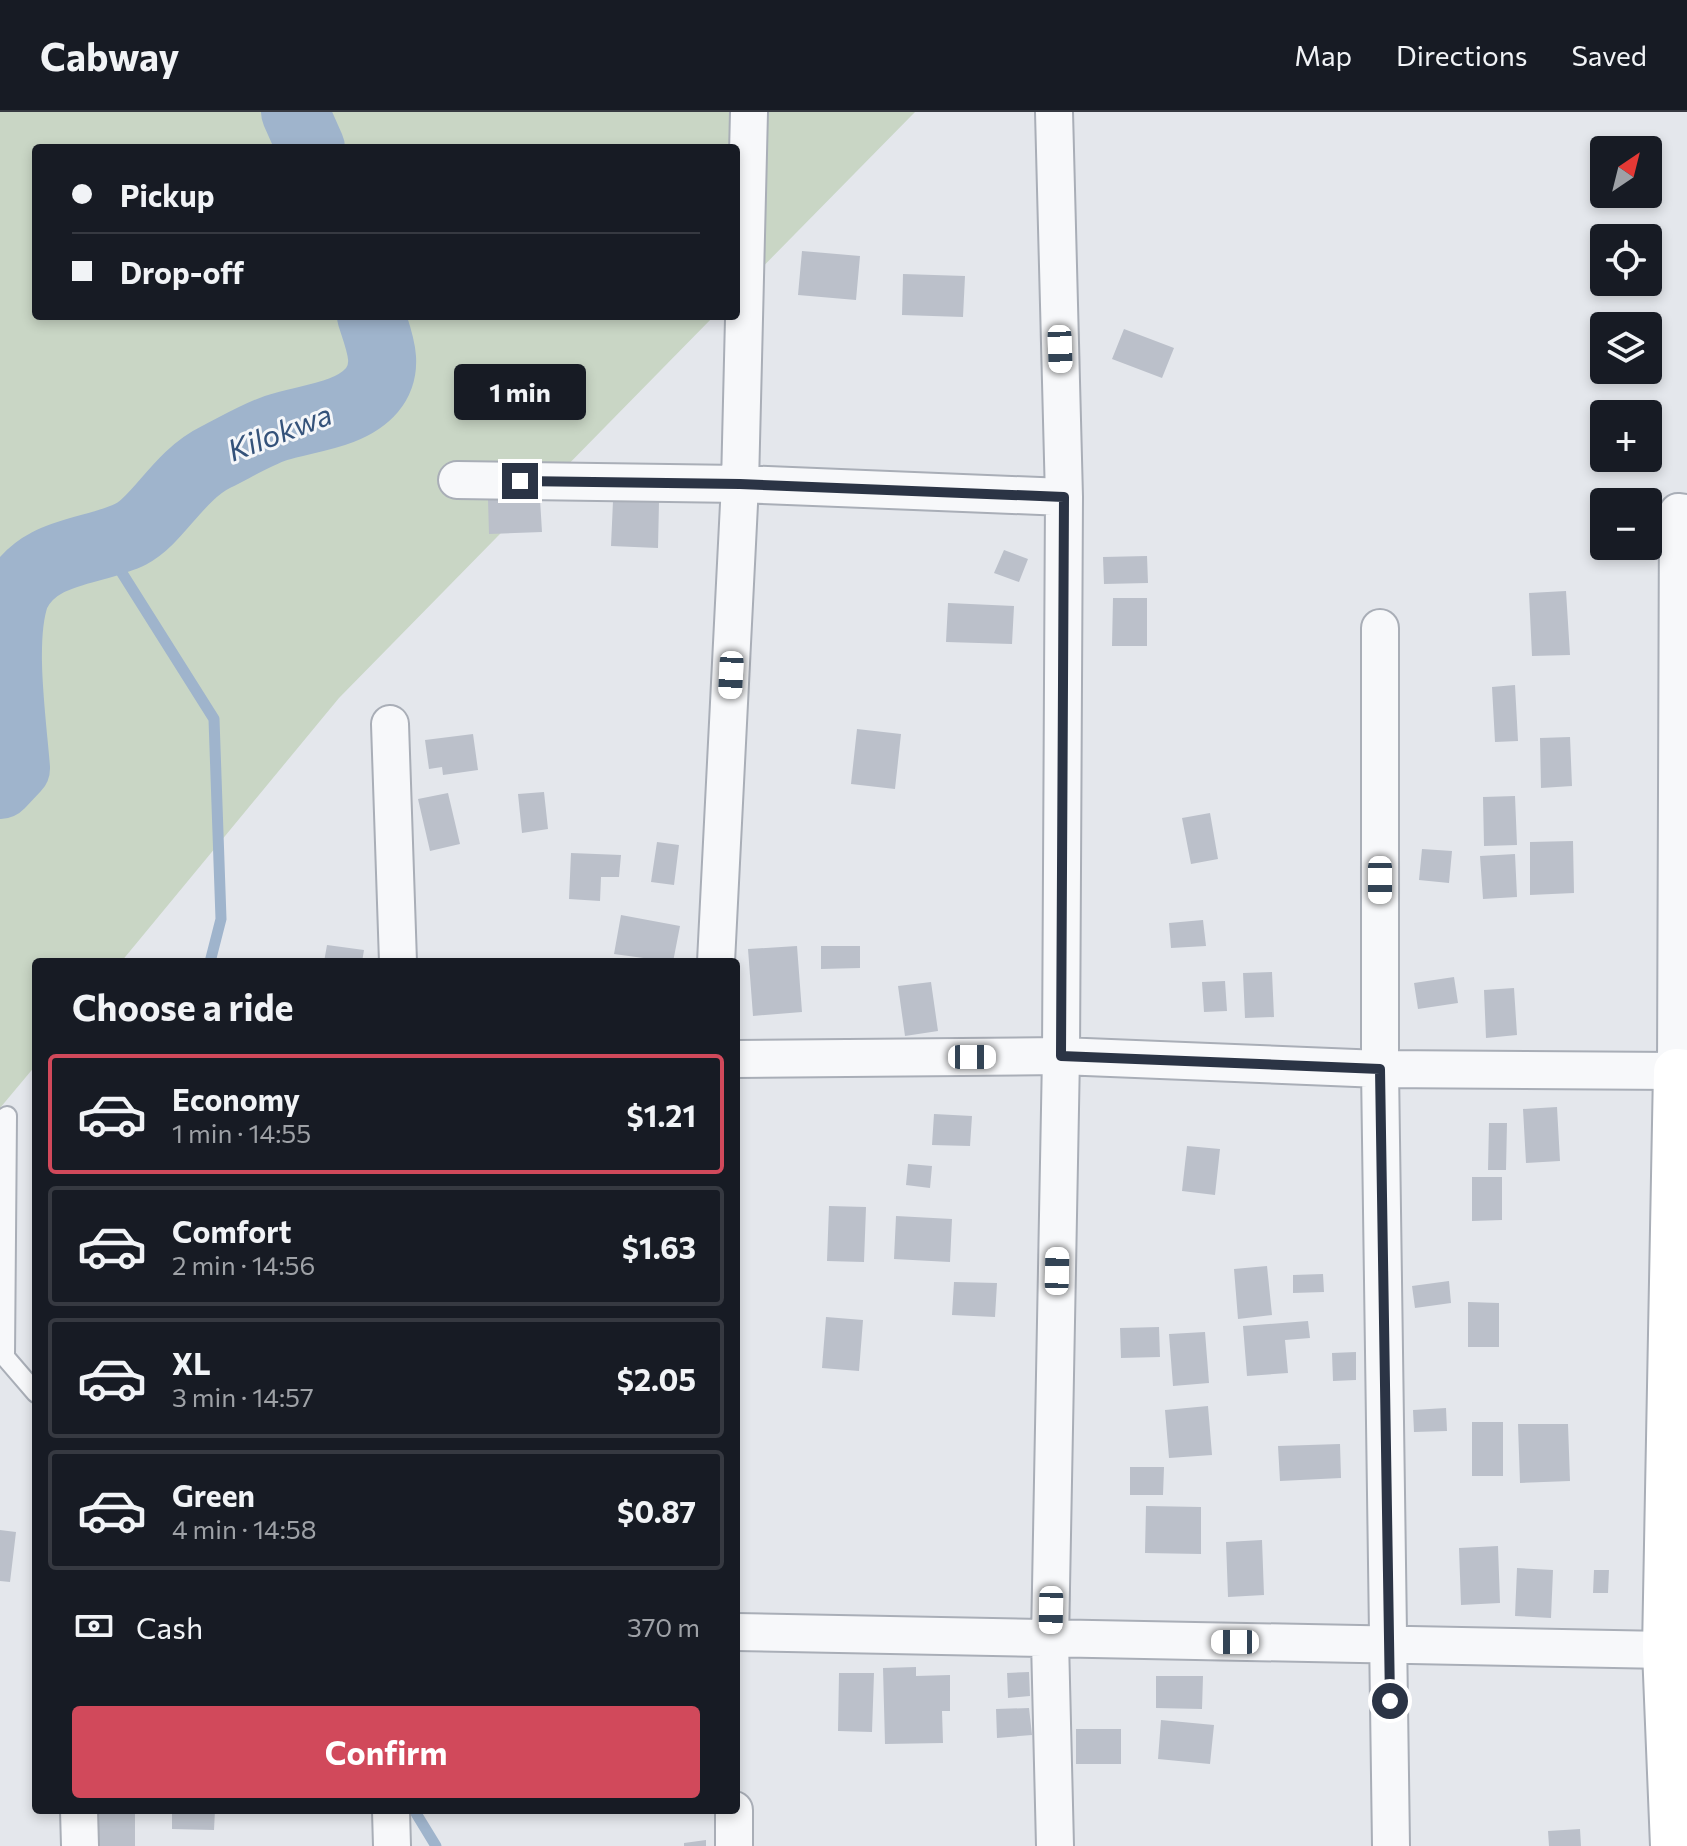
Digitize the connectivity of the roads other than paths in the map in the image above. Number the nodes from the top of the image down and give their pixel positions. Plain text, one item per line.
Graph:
1 (749, 112) edge
2 (1054, 112) edge
3 (457, 480) dead end
4 (740, 484) junction
5 (1064, 497) junction
6 (1687, 513) edge
7 (1380, 628) dead end
8 (390, 724) dead end
9 (398, 958) edge
10 (716, 958) edge
11 (1061, 1056) junction
12 (740, 1059) edge
13 (1380, 1069) junction
14 (1682, 1072) edge
15 (7, 1116) dead end
16 (32, 1388) edge
17 (740, 1632) edge
18 (1050, 1641) junction
19 (1390, 1643) junction
20 (1673, 1668) edge
21 (79, 1814) edge
22 (734, 1814) edge
23 (80, 1846) edge
24 (734, 1846) edge
25 (1055, 1846) edge
26 (1391, 1846) edge
27 (1673, 1846) edge

1 - 4 street
2 - 5 street
3 - 4 street
4 - 5 street
4 - 10 street
5 - 11 street
6 - 14 street
7 - 13 street
8 - 9 street
11 - 12 street
11 - 13 street
11 - 18 street
13 - 14 street
13 - 19 street
14 - 20 street
15 - 16 lane
17 - 18 street
18 - 19 street
18 - 25 street
19 - 20 street
19 - 26 street
20 - 27 street
21 - 23 street
22 - 24 street

